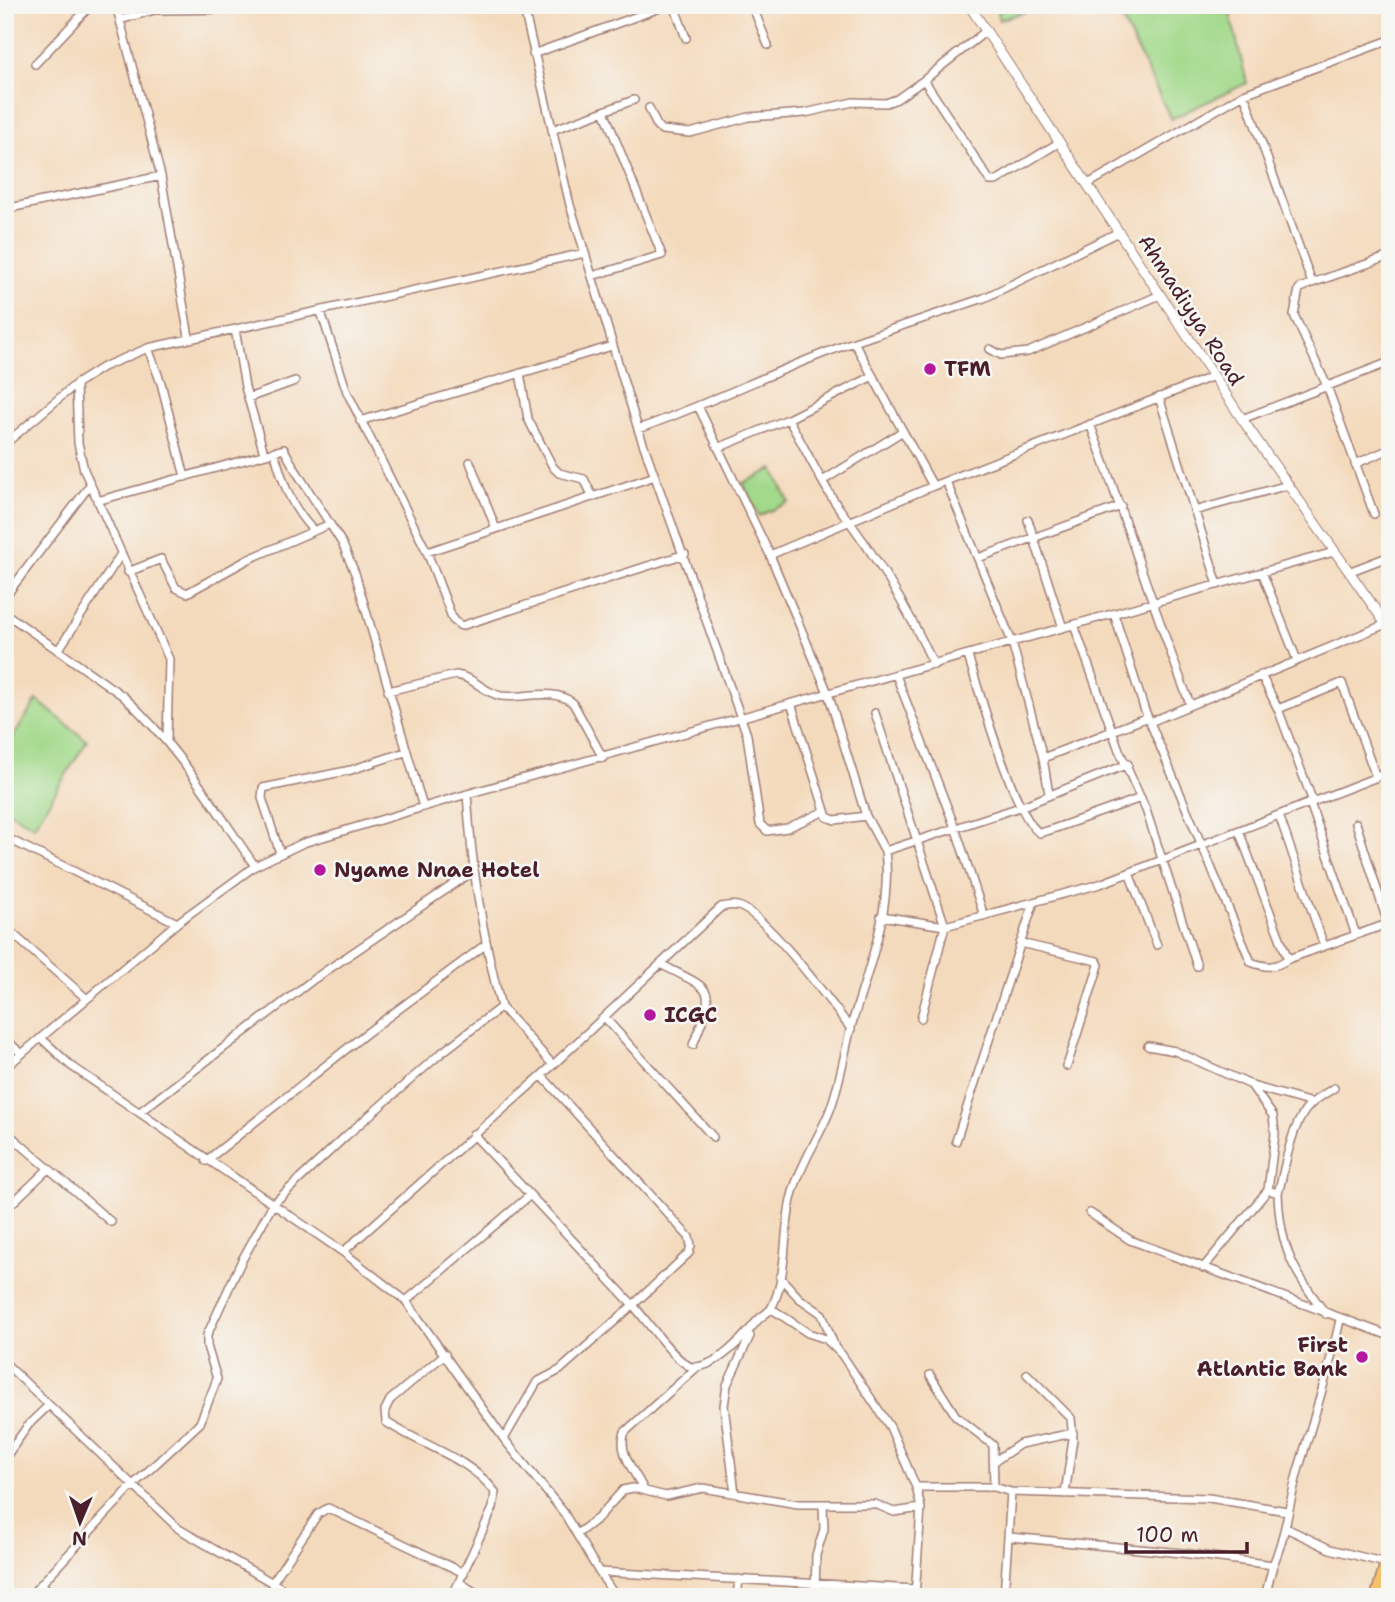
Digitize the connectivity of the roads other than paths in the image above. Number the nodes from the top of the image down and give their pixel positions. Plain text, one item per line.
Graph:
1 (91, 5) edge
2 (116, 5) edge
3 (258, 5) edge
4 (523, 5) edge
5 (668, 5) edge
6 (674, 5) edge
7 (752, 5) edge
8 (969, 5) edge
9 (120, 20) junction
10 (986, 31) junction
11 (686, 38) dead end
12 (1390, 40) edge
13 (768, 45) dead end
14 (533, 54) junction
15 (35, 64) dead end
16 (925, 80) junction
17 (1244, 94) junction
18 (634, 100) dead end
19 (649, 108) dead end
20 (604, 111) junction
21 (552, 130) junction
22 (1060, 142) junction
23 (161, 176) junction
24 (1088, 184) junction
25 (5, 209) edge
26 (1119, 232) junction
27 (585, 253) junction
28 (1390, 256) edge
29 (592, 276) junction
30 (1312, 283) junction
31 (1160, 295) junction
32 (321, 312) junction
33 (235, 329) junction
34 (189, 337) junction
35 (854, 342) junction
36 (612, 346) junction
37 (148, 348) junction
38 (990, 349) dead end
39 (1390, 362) edge
40 (520, 373) junction
41 (873, 376) junction
42 (1214, 376) junction
43 (295, 381) dead end
44 (76, 384) junction
45 (1326, 386) junction
46 (1159, 397) junction
47 (248, 398) junction
48 (699, 408) junction
49 (788, 419) junction
50 (1242, 419) junction
51 (360, 421) junction
52 (1090, 424) junction
53 (638, 429) junction
54 (903, 431) junction
55 (5, 444) edge
56 (718, 448) junction
57 (1390, 449) edge
58 (274, 451) junction
59 (264, 453) junction
60 (470, 462) dead end
61 (1355, 464) junction
62 (654, 476) junction
63 (185, 477) junction
64 (824, 480) junction
65 (946, 481) junction
66 (90, 485) junction
67 (1288, 485) junction
68 (933, 486) junction
69 (593, 497) junction
70 (97, 501) junction
71 (1121, 506) junction
72 (1194, 511) junction
73 (1374, 513) dead end
74 (851, 520) junction
75 (1028, 520) dead end
76 (330, 524) junction
77 (496, 529) junction
78 (314, 531) junction
79 (1033, 538) junction
80 (427, 552) junction
81 (1334, 552) junction
82 (121, 554) junction
83 (685, 554) junction
84 (770, 555) junction
85 (1390, 556) edge
86 (978, 558) junction
87 (1351, 571) junction
88 (128, 572) junction
89 (1262, 572) junction
90 (1218, 585) junction
91 (5, 597) edge
92 (1151, 604) junction
93 (5, 612) edge
94 (1114, 614) junction
95 (1074, 625) junction
96 (1388, 627) edge
97 (1063, 628) junction
98 (1012, 642) junction
99 (59, 649) junction
100 (968, 656) junction
101 (1297, 660) junction
102 (934, 665) junction
103 (1261, 675) junction
104 (896, 676) junction
105 (388, 691) junction
106 (828, 693) junction
107 (792, 703) junction
108 (1190, 704) junction
109 (1278, 709) junction
110 (875, 713) dead end
111 (738, 718) junction
112 (1149, 720) junction
113 (1113, 732) junction
114 (167, 740) junction
115 (405, 752) junction
116 (603, 758) junction
117 (1044, 758) junction
118 (1128, 765) junction
119 (1390, 772) edge
120 (1376, 777) junction
121 (467, 794) junction
122 (1049, 794) junction
123 (1141, 797) junction
124 (1311, 803) junction
125 (423, 807) junction
126 (1020, 807) junction
127 (825, 811) junction
128 (1279, 815) junction
129 (866, 816) junction
130 (1356, 822) dead end
131 (956, 830) junction
132 (1239, 831) junction
133 (5, 836) edge
134 (919, 841) junction
135 (1202, 845) junction
136 (885, 851) junction
137 (280, 853) junction
138 (1164, 859) junction
139 (255, 866) junction
140 (472, 872) junction
141 (1129, 873) junction
142 (1034, 902) junction
143 (881, 916) junction
144 (984, 916) junction
145 (177, 923) junction
146 (1389, 924) edge
147 (945, 926) junction
148 (5, 927) edge
149 (1356, 935) junction
150 (1020, 943) junction
151 (485, 945) junction
152 (1157, 945) dead end
153 (1324, 946) junction
154 (1288, 959) junction
155 (660, 964) junction
156 (1197, 966) dead end
157 (87, 999) junction
158 (501, 1007) junction
159 (921, 1018) dead end
160 (606, 1019) junction
161 (851, 1029) junction
162 (5, 1038) edge
163 (41, 1038) junction
164 (693, 1045) dead end
165 (1148, 1046) dead end
166 (22, 1054) junction
167 (553, 1065) junction
168 (1067, 1066) dead end
169 (5, 1068) edge
170 (542, 1076) junction
171 (1251, 1085) junction
172 (1334, 1088) dead end
173 (1311, 1103) junction
174 (141, 1111) junction
175 (5, 1131) edge
176 (473, 1134) junction
177 (713, 1137) dead end
178 (956, 1141) dead end
179 (206, 1161) junction
180 (47, 1170) junction
181 (1268, 1190) junction
182 (1278, 1193) junction
183 (529, 1196) junction
184 (273, 1205) junction
185 (5, 1210) edge
186 (1090, 1213) dead end
187 (111, 1223) dead end
188 (344, 1252) junction
189 (1203, 1268) junction
190 (780, 1277) junction
191 (406, 1301) junction
192 (634, 1305) junction
193 (772, 1309) junction
194 (1327, 1315) junction
195 (1340, 1320) junction
196 (754, 1325) junction
197 (1390, 1336) edge
198 (834, 1345) junction
199 (445, 1354) junction
200 (5, 1363) edge
201 (696, 1368) junction
202 (1027, 1374) dead end
203 (930, 1376) dead end
204 (49, 1405) junction
205 (1073, 1433) junction
206 (505, 1439) junction
207 (5, 1458) edge
208 (995, 1461) junction
209 (133, 1485) junction
210 (916, 1487) junction
211 (994, 1487) junction
212 (643, 1488) junction
213 (1011, 1492) junction
214 (735, 1493) junction
215 (1065, 1494) junction
216 (823, 1505) junction
217 (921, 1508) junction
218 (1287, 1511) junction
219 (1286, 1528) junction
220 (577, 1534) junction
221 (1010, 1537) junction
222 (1388, 1557) edge
223 (1273, 1565) junction
224 (599, 1572) junction
225 (464, 1573) junction
226 (738, 1579) junction
227 (459, 1582) junction
228 (272, 1583) junction
229 (41, 1584) junction
230 (816, 1584) junction
231 (916, 1593) edge
232 (29, 1597) edge
233 (56, 1597) edge
234 (298, 1597) edge
235 (452, 1597) edge
236 (482, 1597) edge
237 (616, 1597) edge
238 (737, 1597) edge
239 (815, 1597) edge
240 (1004, 1597) edge
241 (1265, 1597) edge
242 (1377, 1597) edge

1 - 15 street
2 - 9 street
3 - 9 street
4 - 14 street
5 - 14 street
6 - 11 street
7 - 13 street
8 - 10 street, Ahmadiyya Road
9 - 23 street
10 - 16 street
10 - 22 street, Ahmadiyya Road
12 - 17 street
14 - 21 street
16 - 19 street
16 - 22 street
17 - 24 street
17 - 30 street
18 - 20 street
20 - 21 street
20 - 29 street
21 - 27 street
22 - 24 street, Ahmadiyya Road
23 - 25 street
23 - 34 street
24 - 26 street, Ahmadiyya Road
26 - 31 street, Ahmadiyya Road
26 - 35 street
27 - 29 street
27 - 32 street
28 - 30 street
29 - 36 street
30 - 45 street
31 - 38 street
31 - 42 street, Ahmadiyya Road
32 - 33 street
32 - 51 street
33 - 34 street
33 - 47 street
34 - 37 street
35 - 41 street
35 - 48 street
36 - 40 street
36 - 53 street
37 - 44 street
37 - 63 street
39 - 45 street
40 - 51 street
40 - 69 street
41 - 49 street
41 - 54 street
42 - 46 street
42 - 50 street, Ahmadiyya Road
43 - 47 street
44 - 55 street
44 - 66 street
45 - 50 street
45 - 61 street
46 - 52 street
46 - 72 street
47 - 59 street
48 - 53 street
48 - 56 street
49 - 56 street
49 - 64 street
50 - 67 street, Ahmadiyya Road
51 - 80 street
52 - 65 street
52 - 71 street
53 - 62 street
54 - 64 street
54 - 68 street
56 - 84 street
57 - 61 street
58 - 59 street
58 - 76 street
58 - 78 street
59 - 63 street
60 - 77 street
61 - 73 street
62 - 69 street
62 - 83 street
63 - 70 street
64 - 74 street
65 - 68 street
65 - 86 street
66 - 70 street
66 - 91 street
67 - 72 street
67 - 81 street, Ahmadiyya Road
68 - 74 street
69 - 77 street
70 - 82 street
71 - 79 street
71 - 92 street
72 - 90 street
74 - 84 street
74 - 102 street
75 - 79 street
76 - 78 street
76 - 105 street
77 - 80 street
78 - 88 street
79 - 86 street
79 - 97 street
80 - 83 street
81 - 87 street, Ahmadiyya Road
81 - 89 street
82 - 88 street
82 - 99 street
83 - 111 street
84 - 106 street
85 - 87 street
86 - 98 street
87 - 96 street, Ahmadiyya Road
88 - 114 street
89 - 90 street
89 - 101 street
90 - 92 street
92 - 94 street
92 - 108 street
93 - 99 street
94 - 95 street
94 - 112 street
95 - 97 street
95 - 113 street
96 - 101 street
97 - 98 street
98 - 100 street
98 - 117 street
99 - 114 street
100 - 102 street
100 - 126 street
101 - 103 street
102 - 104 street
103 - 108 street
103 - 109 street
104 - 106 street
104 - 131 street
105 - 115 street
105 - 116 street
106 - 107 street
106 - 129 street
107 - 111 street
107 - 127 street
108 - 112 street
109 - 120 street
109 - 124 street
110 - 134 street
111 - 116 street
111 - 127 street
112 - 113 street
112 - 135 street
113 - 117 street
113 - 118 street
114 - 139 street
115 - 125 street
115 - 137 street
116 - 121 street
117 - 122 street
118 - 122 street
118 - 123 street
119 - 120 street
120 - 124 street
121 - 125 street
121 - 140 street
122 - 126 street
123 - 126 street
123 - 138 street
124 - 128 street
124 - 149 street
125 - 137 street
126 - 131 street
127 - 129 street
128 - 132 street
128 - 153 street
129 - 136 street
130 - 146 street
131 - 134 street
131 - 144 street
132 - 135 street
132 - 154 street
133 - 145 street
134 - 136 street
134 - 147 street
135 - 138 street
135 - 154 street
136 - 143 street
137 - 139 street
138 - 141 street
138 - 156 street
139 - 145 street
140 - 151 street
140 - 174 street
141 - 142 street
141 - 152 street
142 - 144 street
142 - 150 street
143 - 147 street
143 - 161 street
144 - 147 street
145 - 157 street
146 - 149 street
147 - 159 street
148 - 157 street
149 - 153 street
150 - 168 street
150 - 178 street
151 - 158 street
151 - 179 street
153 - 154 street
155 - 160 street
155 - 161 street
155 - 164 street
157 - 163 street
158 - 167 street
158 - 184 street
160 - 167 street
160 - 177 street
161 - 190 street
162 - 166 street
163 - 166 street
163 - 174 street
165 - 171 street
166 - 169 street
167 - 170 street
170 - 176 street
170 - 192 street
171 - 173 street
171 - 181 street
172 - 173 street
173 - 182 street
174 - 179 street
175 - 180 street
176 - 183 street
176 - 188 street
179 - 184 street
180 - 185 street
180 - 187 street
181 - 182 street
181 - 189 street
182 - 194 street
183 - 191 street
183 - 192 street
184 - 188 street
184 - 209 street
186 - 189 street
188 - 191 street
189 - 194 street
190 - 193 street
190 - 198 street
191 - 199 street
192 - 201 street
192 - 206 street
193 - 196 street
193 - 198 street
194 - 195 street
195 - 197 street
195 - 218 street
196 - 201 street
196 - 214 street
198 - 210 street
199 - 206 street
199 - 225 street
200 - 204 street
201 - 212 street
202 - 205 street
203 - 208 street
204 - 207 street
204 - 209 street
205 - 208 street
205 - 215 street
206 - 220 street
208 - 211 street
209 - 228 street
209 - 229 street
210 - 211 street
210 - 217 street
211 - 213 street
212 - 214 street
212 - 220 street
213 - 215 street
213 - 221 street
214 - 216 street
215 - 218 street
216 - 217 street
216 - 230 street
217 - 231 street
218 - 219 street
219 - 222 street
219 - 223 street
220 - 224 street
221 - 223 street
221 - 240 street
222 - 242 highway
223 - 241 street
224 - 226 street
224 - 237 street
225 - 227 street
225 - 228 street
226 - 230 street
226 - 238 street
227 - 235 street
227 - 236 street
228 - 234 street
229 - 232 street
229 - 233 street
230 - 231 street
230 - 239 street

